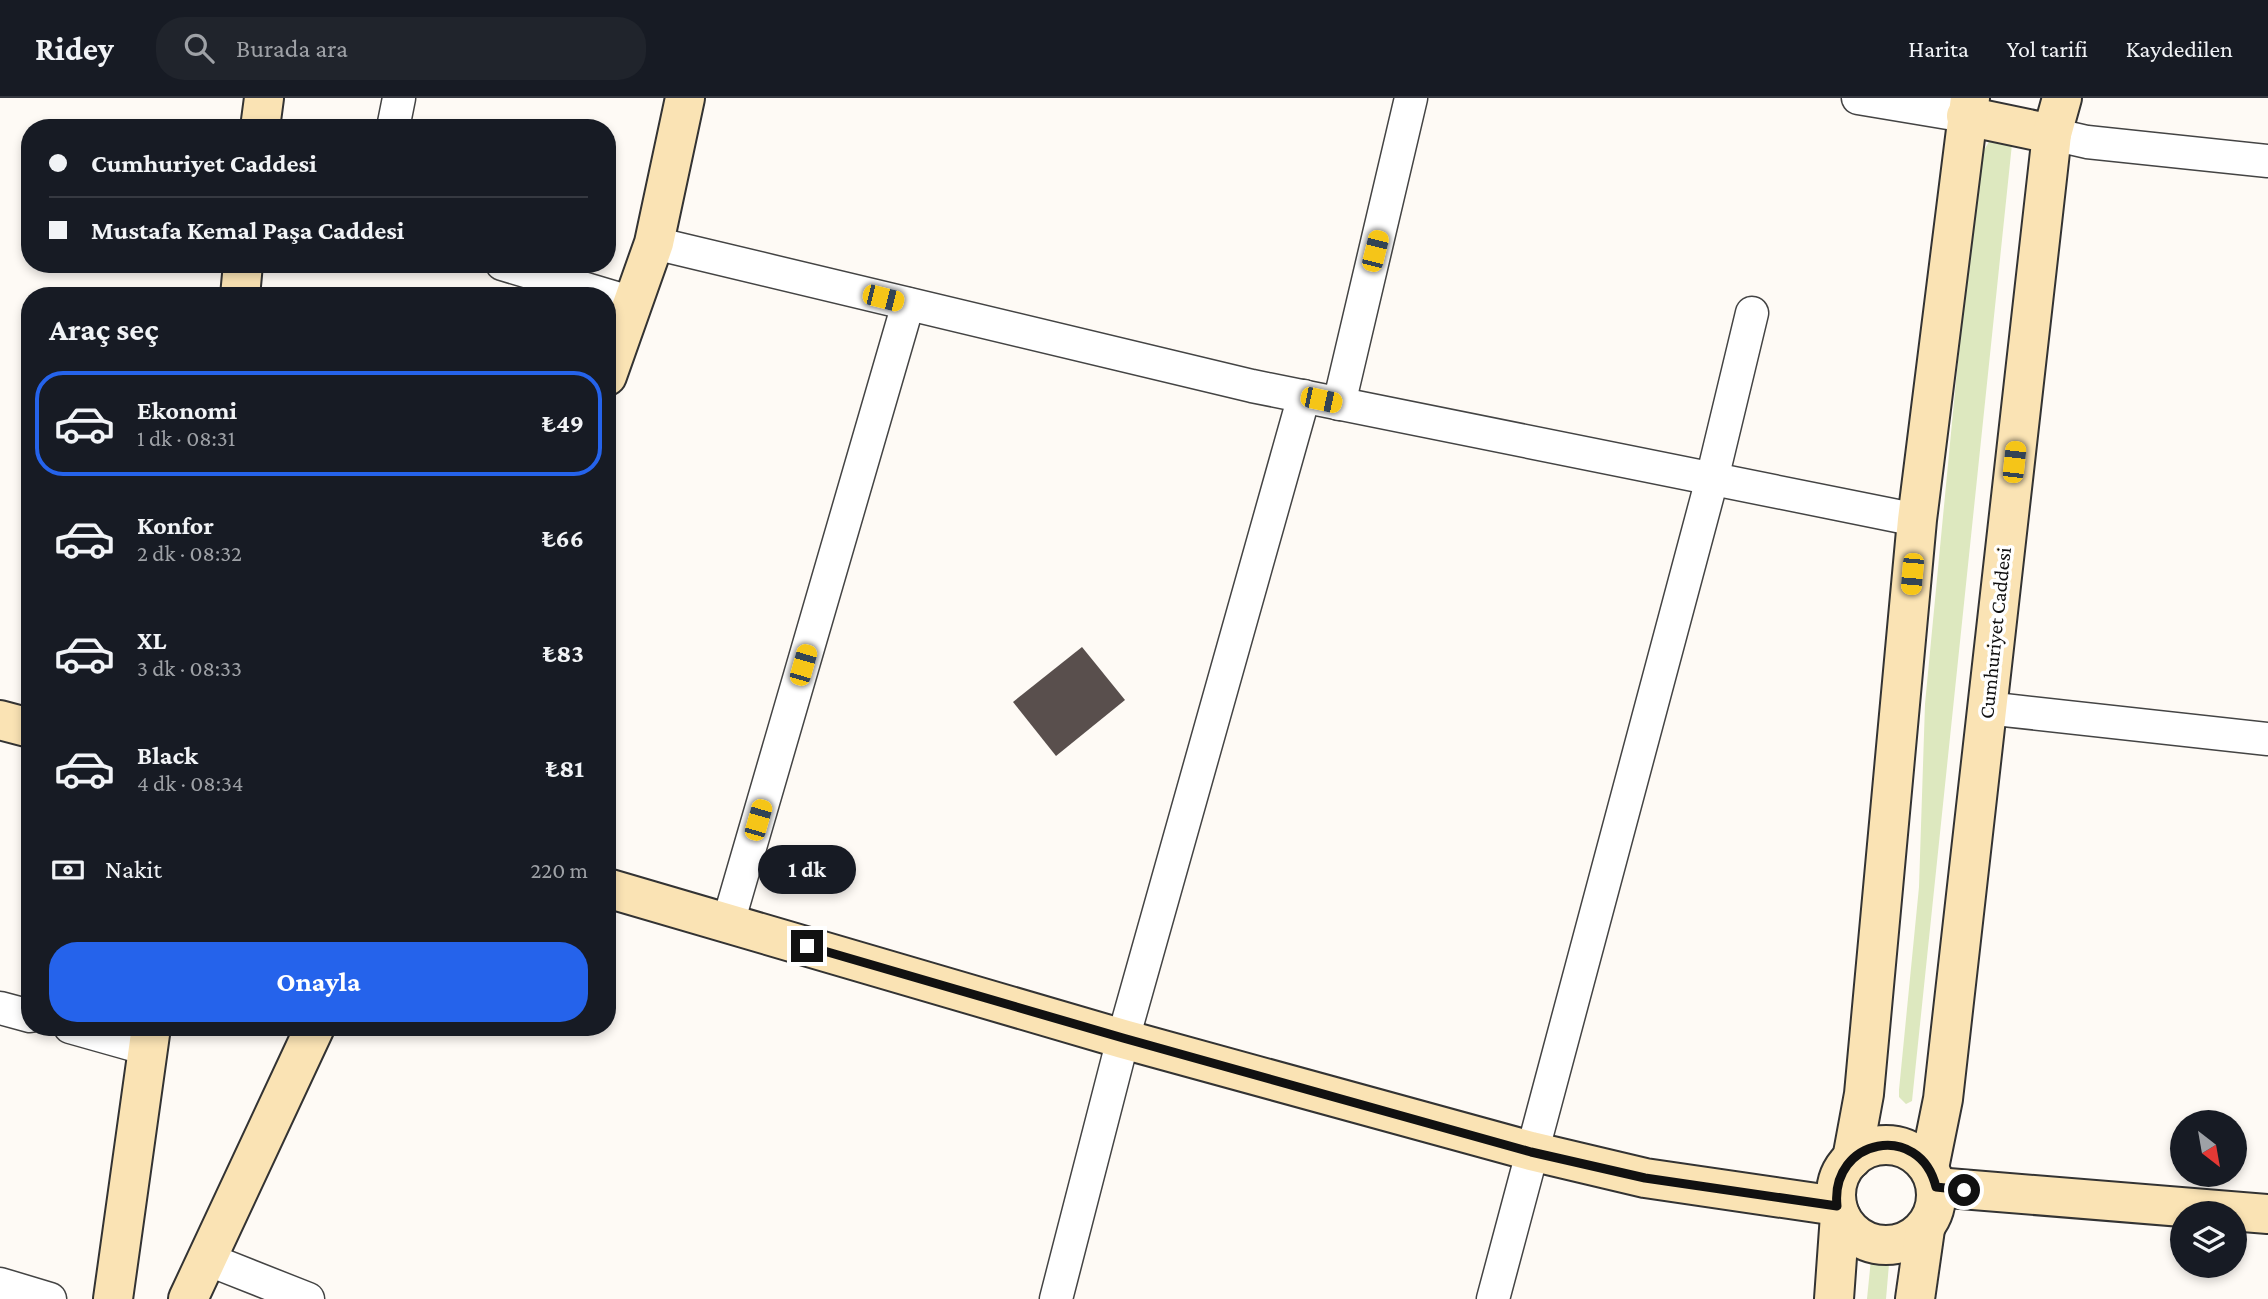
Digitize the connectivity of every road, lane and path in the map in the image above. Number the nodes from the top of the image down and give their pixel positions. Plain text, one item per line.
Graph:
1 (264, 98) edge
2 (399, 98) edge
3 (685, 98) edge
4 (1412, 98) edge
5 (1858, 98) edge
6 (1968, 107) edge
7 (2057, 116) edge
8 (261, 119) edge
9 (395, 119) edge
10 (2268, 162) edge
11 (654, 243) junction
12 (532, 273) edge
13 (580, 287) edge
14 (616, 298) edge
15 (634, 303) junction
16 (908, 304) junction
17 (1752, 313) dead end
18 (616, 352) edge
19 (1304, 396) junction
20 (1339, 404) junction
21 (1712, 479) junction
22 (1917, 520) junction
23 (1986, 708) junction
24 (0, 720) edge
25 (21, 726) edge
26 (2268, 739) edge
27 (616, 891) edge
28 (728, 923) junction
29 (0, 1008) edge
30 (21, 1014) edge
31 (311, 1036) edge
32 (150, 1038) edge
33 (1123, 1038) junction
34 (1531, 1152) junction
35 (1852, 1159) junction
36 (1932, 1178) junction
37 (1838, 1211) junction
38 (2268, 1214) edge
39 (1924, 1228) junction
40 (207, 1259) junction
41 (0, 1284) edge
42 (50, 1299) edge
43 (113, 1299) edge
44 (188, 1299) edge
45 (308, 1299) edge
46 (1056, 1299) edge
47 (1493, 1299) edge
48 (1834, 1299) edge
49 (1915, 1299) edge

1 - 8 main road
2 - 9 street
3 - 11 main road
4 - 20 street
5 - 6 street
6 - 7 main road
6 - 22 main road
7 - 10 street
7 - 23 main road, Cumhuriyet Caddesi
11 - 15 main road
11 - 16 street
12 - 13 street
14 - 15 street
15 - 18 main road
16 - 19 street
16 - 28 street
17 - 21 street
19 - 20 street
19 - 33 street
20 - 21 street
21 - 22 street
21 - 34 street
22 - 35 main road
23 - 26 street
23 - 36 main road, Cumhuriyet Caddesi
24 - 25 main road
27 - 28 main road
28 - 33 main road
29 - 30 street
31 - 40 main road
32 - 43 main road
33 - 34 main road
33 - 46 street
34 - 37 main road
34 - 47 street
35 - 36 main road
35 - 37 main road
36 - 38 main road
36 - 39 main road, Cumhuriyet Caddesi
37 - 39 main road
37 - 48 main road
39 - 49 main road, Cumhuriyet Caddesi
40 - 44 main road
40 - 45 street
41 - 42 street

